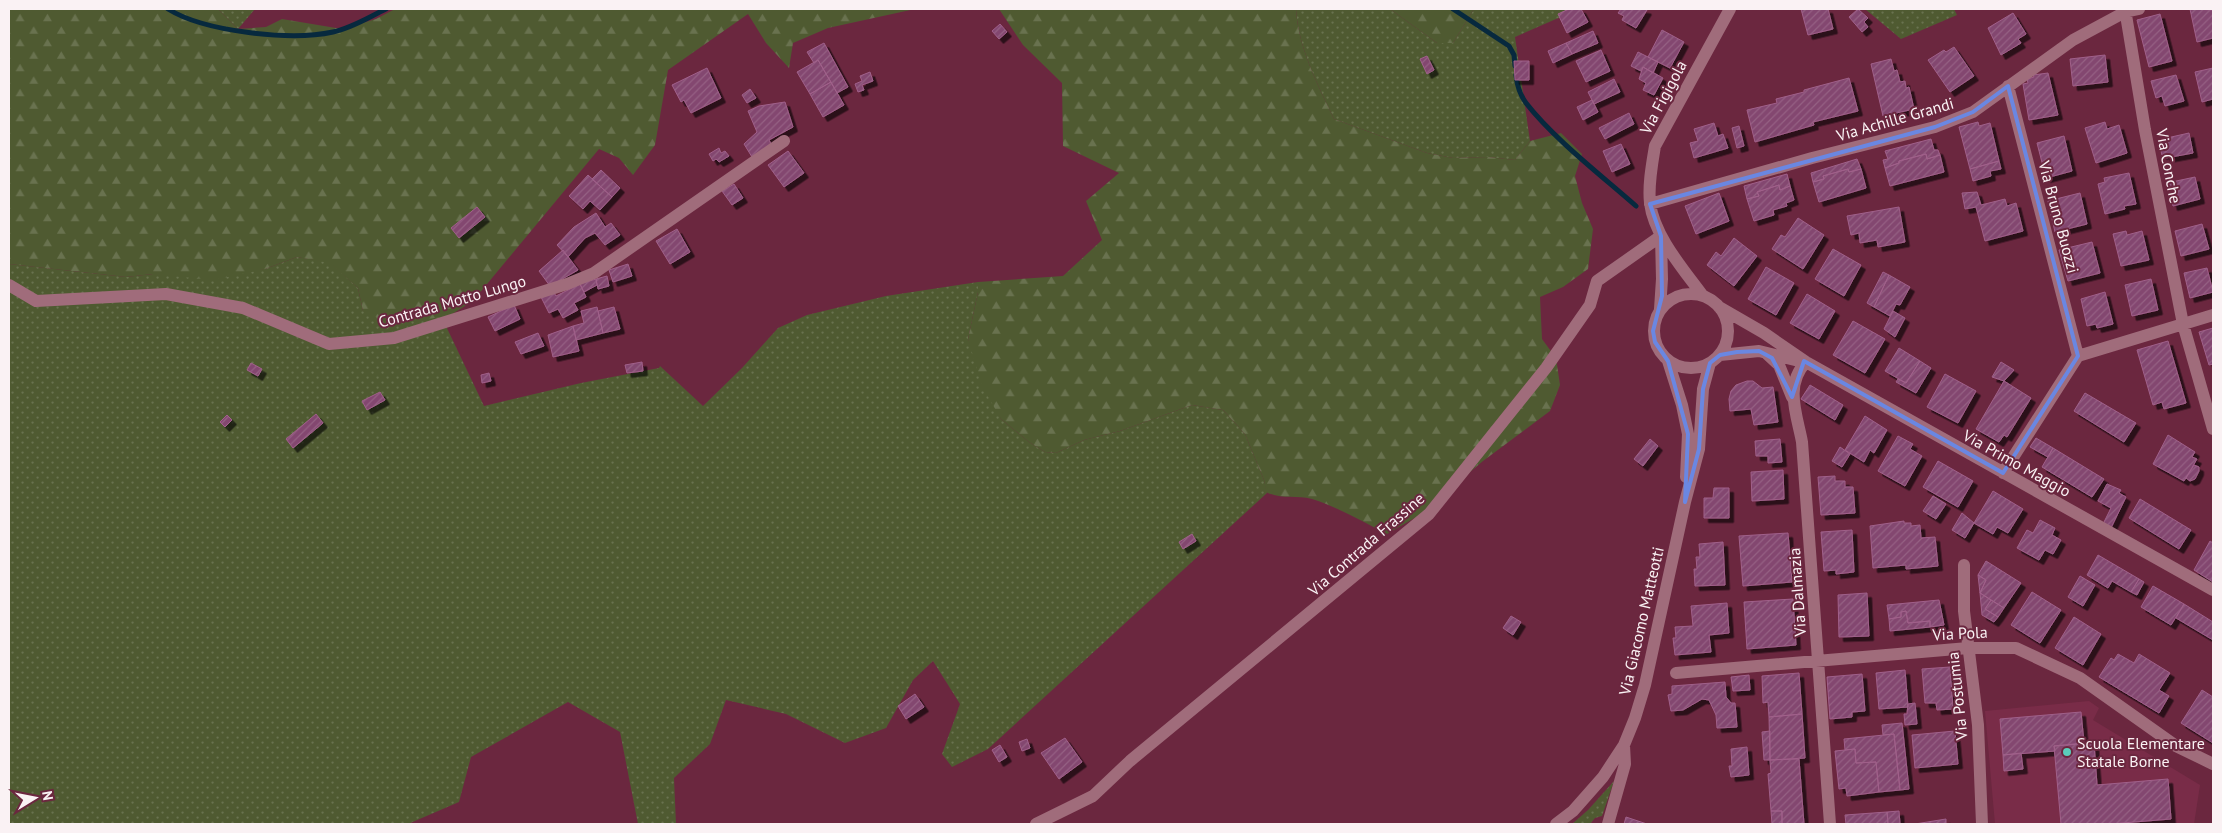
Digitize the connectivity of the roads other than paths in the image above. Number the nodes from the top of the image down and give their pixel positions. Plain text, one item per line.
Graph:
1 (1730, 9) edge
2 (2139, 9) edge
3 (2125, 11) edge
4 (2008, 86) junction
5 (784, 142) dead end
6 (1650, 204) junction
7 (1661, 236) junction
8 (9, 285) edge
9 (1703, 296) junction
10 (1719, 307) junction
11 (1660, 309) junction
12 (2213, 315) edge
13 (2183, 324) junction
14 (1764, 352) junction
15 (1720, 355) junction
16 (2078, 356) junction
17 (1668, 361) junction
18 (1806, 362) junction
19 (1710, 363) junction
20 (1792, 397) junction
21 (2213, 429) edge
22 (2003, 474) junction
23 (1685, 502) junction
24 (1964, 565) dead end
25 (2213, 590) edge
26 (1968, 648) junction
27 (1818, 660) junction
28 (1676, 673) dead end
29 (1624, 745) junction
30 (2213, 764) edge
31 (1036, 824) edge
32 (1556, 824) edge
33 (1608, 824) edge
34 (1830, 824) edge
35 (1982, 824) edge

1 - 6 street, Via Figigola
2 - 3 street
3 - 4 street, Via Achille Grandi
3 - 13 street, Via Conche
4 - 6 street, Via Achille Grandi
4 - 16 street, Via Bruno Buozzi
5 - 8 street, Contrada Motto Lungo
6 - 7 street, Via Figigola
7 - 9 street
7 - 11 street
7 - 31 street, Via Contrada Frassine
9 - 10 street
9 - 11 street
10 - 15 street
10 - 18 street, Via Primo Maggio
11 - 17 street
12 - 13 street
13 - 16 street
13 - 21 street, Via Conche
14 - 15 street, Via Primo Maggio
14 - 18 street, Via Primo Maggio
14 - 20 street
15 - 19 street
16 - 22 street
17 - 19 street
17 - 23 street, Via Giacomo Matteotti
18 - 20 street, Via Dalmazia
18 - 22 street, Via Primo Maggio
19 - 23 street, Via Giacomo Matteotti
20 - 27 street, Via Dalmazia
22 - 25 street, Via Primo Maggio
23 - 29 street, Via Giacomo Matteotti
24 - 26 street, Via Postumia
26 - 27 street, Via Pola
26 - 30 street, Via Pola
26 - 35 street, Via Postumia
27 - 28 street, Via Pola
27 - 34 street, Via Dalmazia
29 - 32 street, Via Giacomo Matteotti
29 - 33 street, Via Giacomo Matteotti

